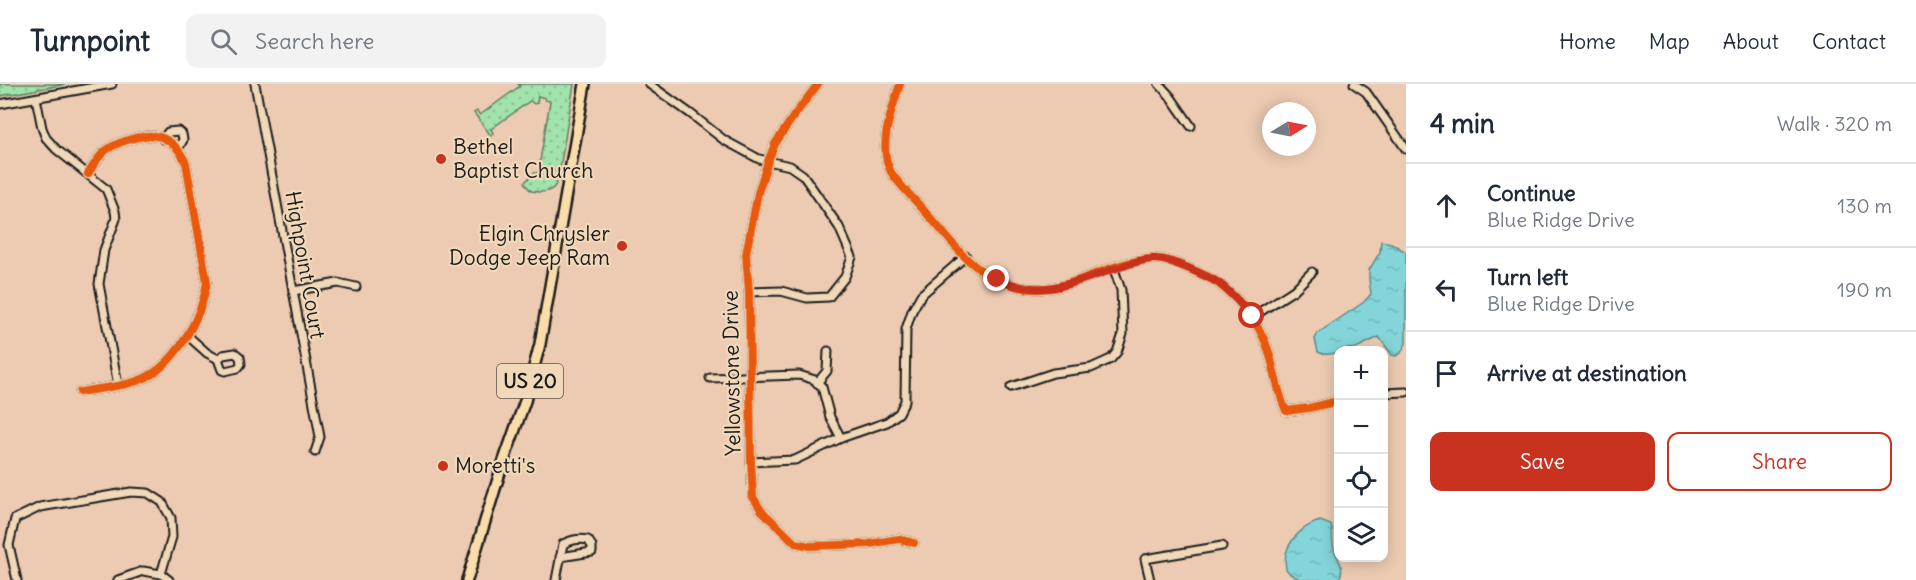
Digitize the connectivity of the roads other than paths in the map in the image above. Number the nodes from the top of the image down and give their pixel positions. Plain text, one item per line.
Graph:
1 (112, 84) edge
2 (255, 84) edge
3 (585, 84) edge
4 (649, 84) edge
5 (818, 84) edge
6 (900, 84) edge
7 (1159, 84) edge
8 (1354, 84) edge
9 (36, 98) junction
10 (0, 104) edge
11 (1191, 126) dead end
12 (163, 138) junction
13 (178, 149) junction
14 (1406, 149) edge
15 (768, 161) junction
16 (88, 174) junction
17 (966, 256) junction
18 (1114, 269) junction
19 (1312, 272) dead end
20 (356, 287) dead end
21 (293, 291) junction
22 (749, 292) junction
23 (1252, 316) junction
24 (188, 336) junction
25 (828, 351) dead end
26 (218, 359) dead end
27 (749, 377) junction
28 (710, 378) dead end
29 (817, 382) junction
30 (118, 385) junction
31 (1011, 387) dead end
32 (80, 392) dead end
33 (1406, 392) edge
34 (1388, 393) edge
35 (1334, 402) edge
36 (842, 438) junction
37 (315, 452) dead end
38 (751, 462) junction
39 (914, 543) dead end
40 (1222, 546) dead end
41 (560, 557) junction
42 (161, 574) junction
43 (17, 580) edge
44 (118, 580) edge
45 (169, 580) edge
46 (466, 580) edge
47 (556, 580) edge
48 (1150, 580) edge

1 - 9 street
2 - 21 street, Highpoint Court
3 - 46 highway, US 20
4 - 15 street
5 - 15 street, Yellowstone Drive
6 - 17 street
7 - 11 street
8 - 14 street
9 - 10 street
9 - 16 street
12 - 13 street
12 - 13 street
12 - 16 street
13 - 24 street
15 - 22 street, Yellowstone Drive
15 - 22 street
16 - 30 street
17 - 18 street
17 - 36 street
18 - 23 street
18 - 31 street
19 - 23 street
20 - 21 street
21 - 37 street, Highpoint Court
22 - 27 street, Yellowstone Drive
23 - 35 street
24 - 26 street
24 - 30 street
25 - 29 street
27 - 28 street
27 - 29 street
27 - 38 street, Yellowstone Drive
29 - 36 street
30 - 32 street
33 - 34 street
36 - 38 street
38 - 39 street, Yellowstone Drive
40 - 48 street
41 - 41 street
41 - 47 street
42 - 43 street
42 - 44 street
42 - 45 street

